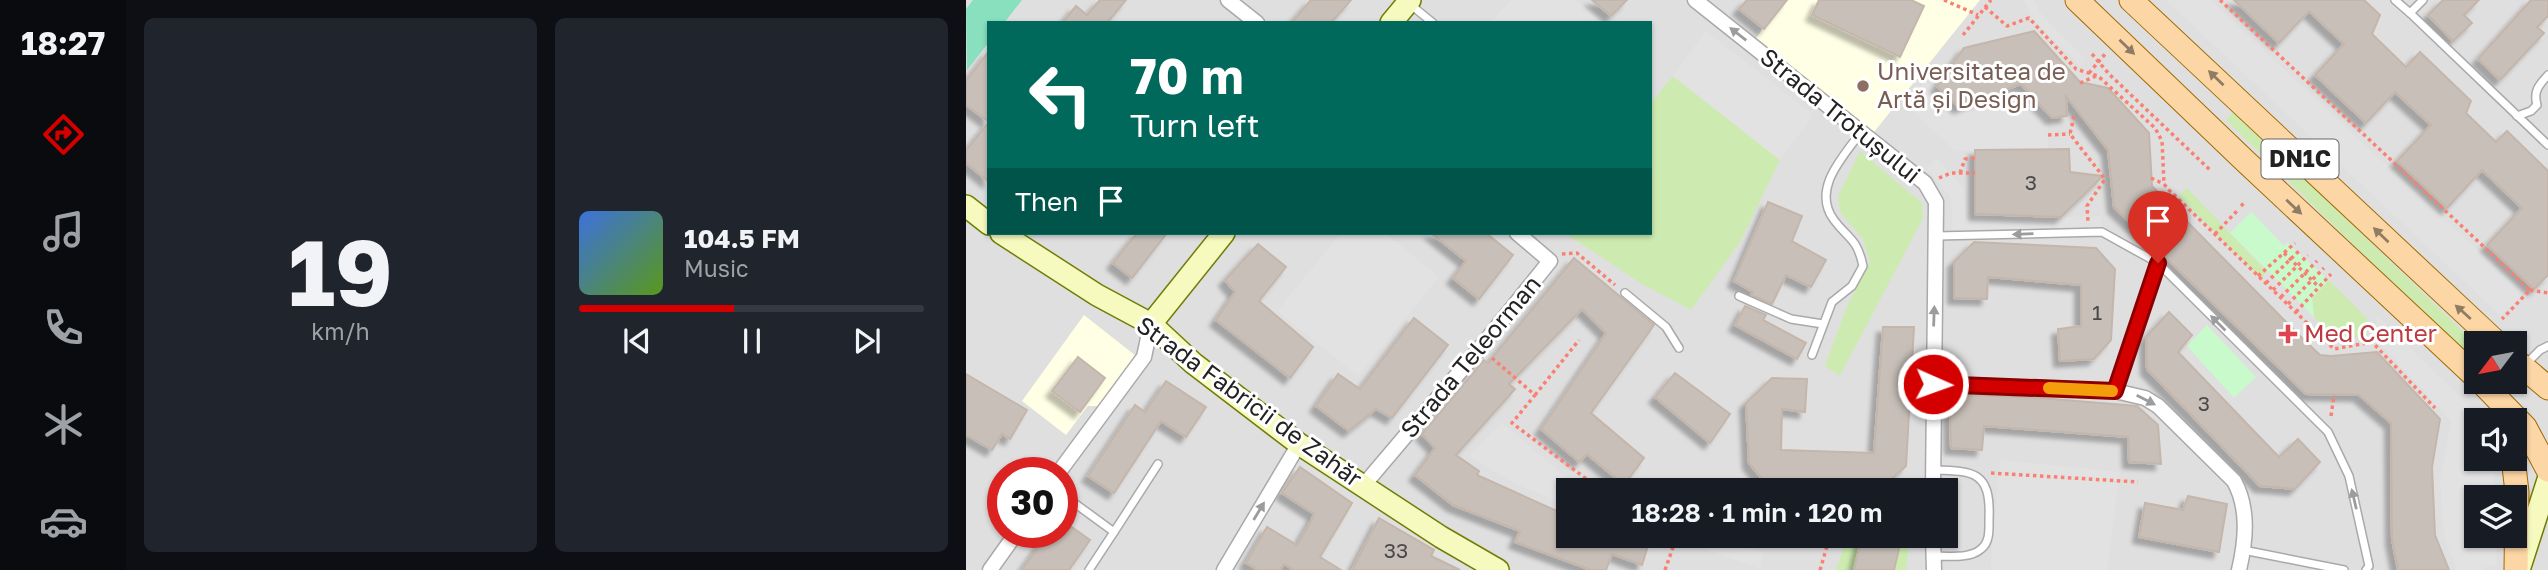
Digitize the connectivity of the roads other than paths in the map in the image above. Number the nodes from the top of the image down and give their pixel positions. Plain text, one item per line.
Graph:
1 (1228, 0) edge
2 (1695, 0) edge
3 (2077, 0) edge
4 (2132, 0) edge
5 (2395, 0) edge
6 (2423, 0) edge
7 (1409, 1) edge
8 (2410, 13) junction
9 (1254, 21) edge
10 (1393, 21) edge
11 (1431, 21) edge
12 (2548, 75) edge
13 (2517, 116) junction
14 (1862, 132) junction
15 (2548, 145) edge
16 (966, 206) edge
17 (987, 222) edge
18 (1004, 235) edge
19 (1222, 235) edge
20 (1519, 235) edge
21 (1937, 236) junction
22 (2158, 263) junction
23 (1625, 293) road end
24 (1739, 296) dead end
25 (1152, 324) junction
26 (1824, 324) junction
27 (2496, 331) edge
28 (2548, 346) edge
29 (1679, 348) dead end
30 (1812, 355) dead end
31 (2527, 358) edge
32 (2464, 365) edge
33 (2527, 370) edge
34 (1933, 384) junction
35 (2548, 388) edge
36 (2115, 391) junction
37 (2493, 394) edge
38 (1299, 444) junction
39 (1070, 457) edge
40 (1158, 464) dead end
41 (1933, 470) junction
42 (2548, 470) edge
43 (2515, 471) edge
44 (1933, 478) edge
45 (2548, 479) edge
46 (1363, 486) junction
47 (2548, 487) edge
48 (1078, 506) edge
49 (1114, 532) junction
50 (1006, 548) edge
51 (2244, 550) junction
52 (1934, 563) edge
53 (2368, 568) edge
54 (990, 570) edge
55 (1088, 570) edge
56 (1224, 570) edge
57 (1498, 570) edge
58 (2239, 570) edge
59 (2344, 570) edge
60 (2517, 570) edge

1 - 9 street
14 -> 2 street, Strada Trotușului
3 -> 32 main road, DN1C
27 -> 4 main road, DN1C
5 - 8 lane
6 - 8 lane
7 - 10 street
7 - 11 lane
8 - 13 lane
12 - 13 lane
13 - 15 lane
14 - 21 street, Strada Trotușului
14 - 26 lane
16 - 17 street
18 - 25 street, Strada Fabricii de Zahăr
19 - 25 street
20 - 46 street, Strada Teleorman
22 -> 21 lane
34 -> 21 street, Strada Trotușului
22 - 36 lane
53 -> 22 lane
23 - 29 lane
24 - 26 lane
25 - 38 street, Strada Fabricii de Zahăr
25 - 39 street
26 - 30 lane
28 - 31 lane
33 - 35 main road
34 - 36 street
34 - 41 street, Strada Trotușului
36 -> 51 street
37 - 42 main road, DN1C
38 - 46 street, Strada Fabricii de Zahăr
56 -> 38 street
40 - 49 lane
41 - 44 street, Strada Trotușului
41 - 52 lane
43 - 60 main road
45 - 47 main road
45 - 60 street
46 - 57 street, Strada Fabricii de Zahăr
48 - 49 lane
49 - 55 lane
50 - 54 street
51 - 58 street
51 - 59 lane

